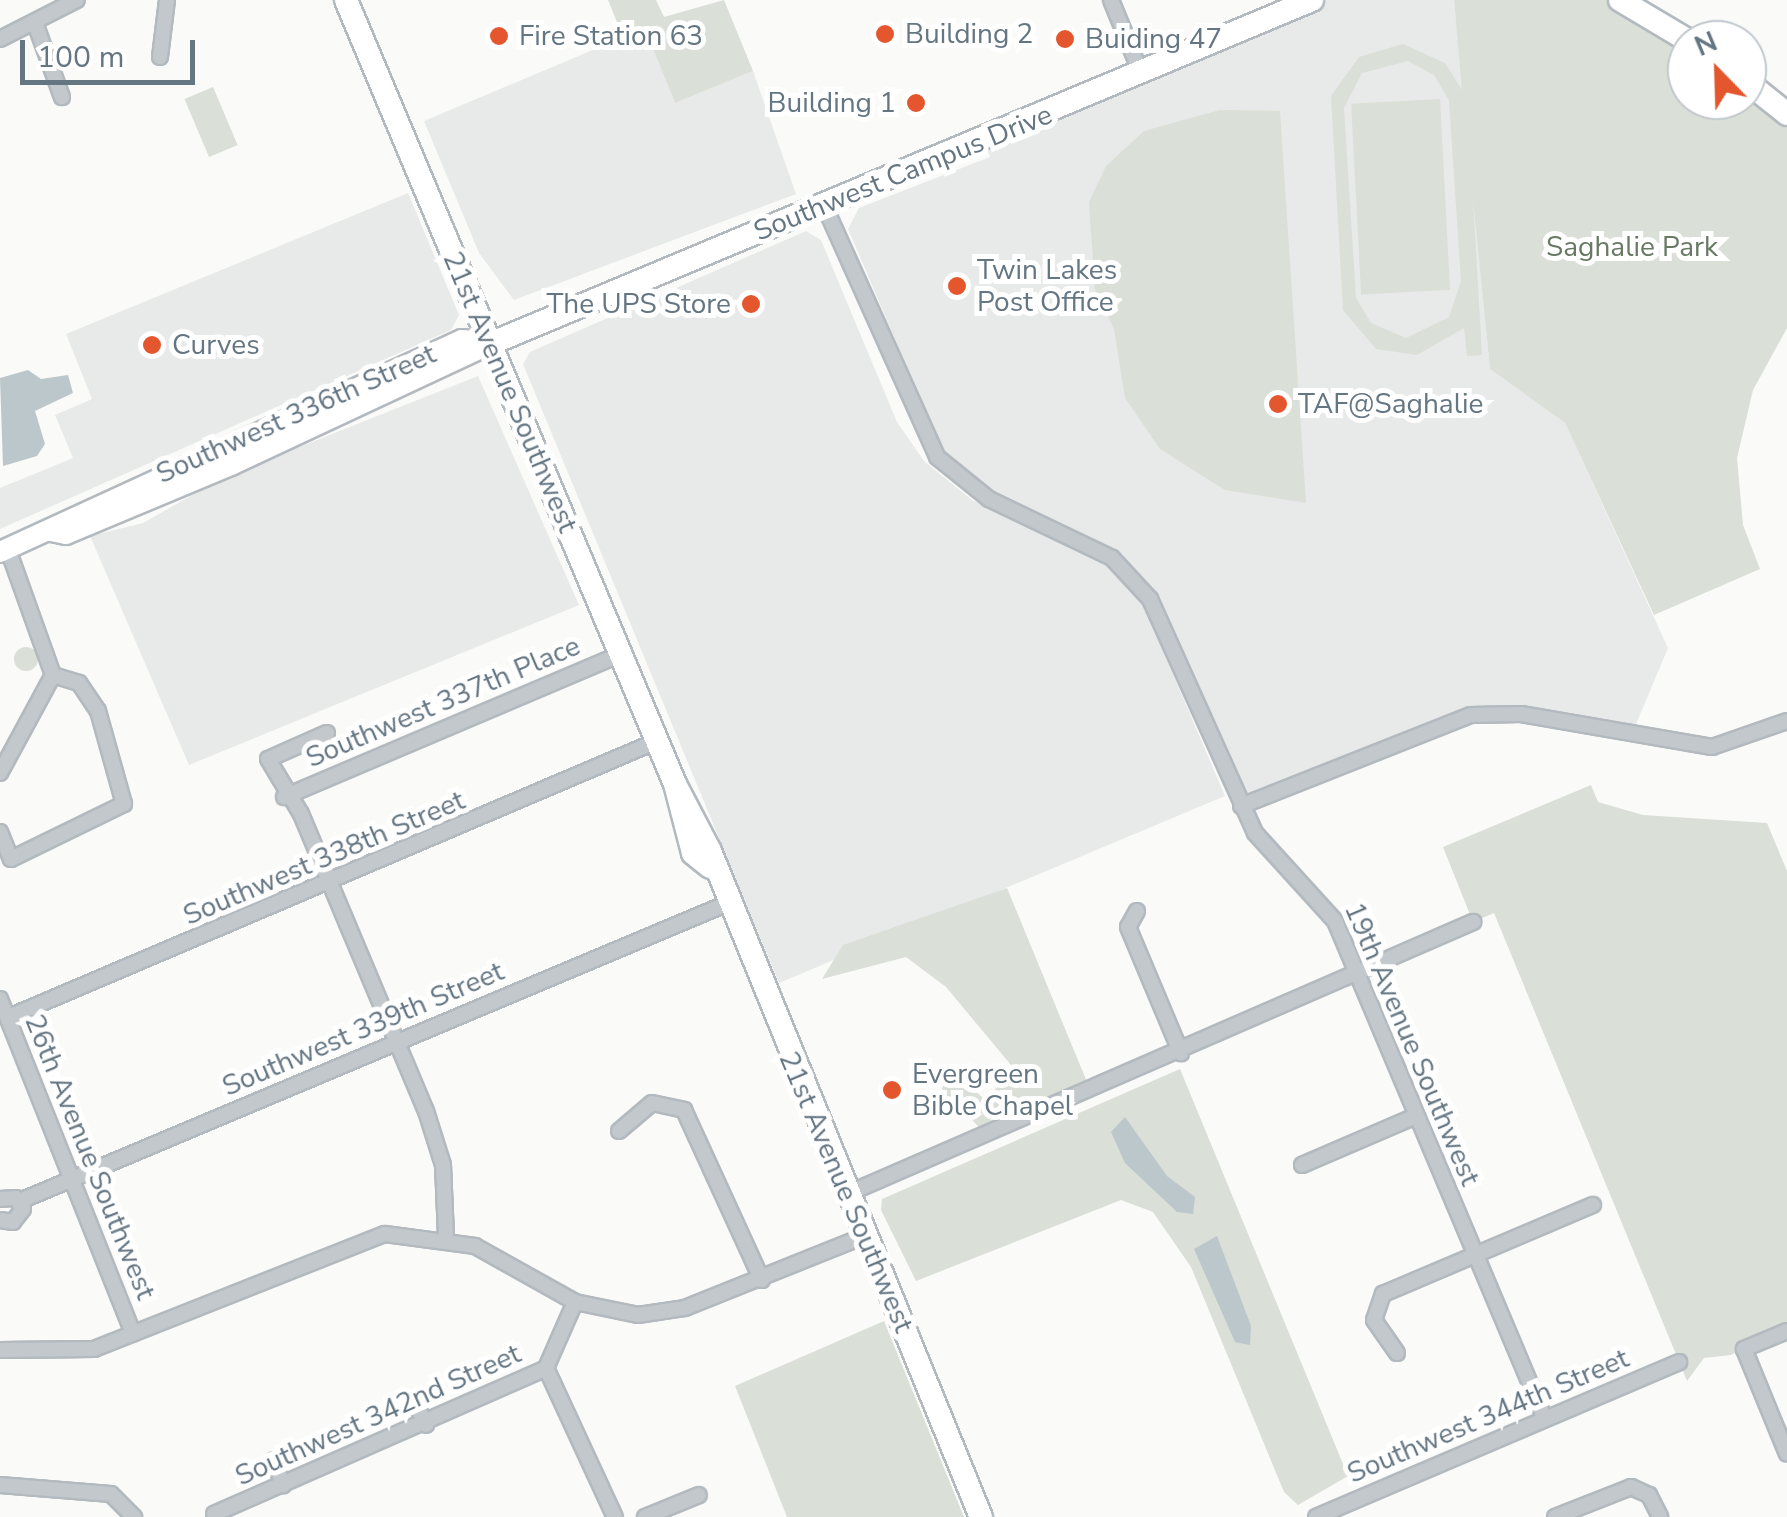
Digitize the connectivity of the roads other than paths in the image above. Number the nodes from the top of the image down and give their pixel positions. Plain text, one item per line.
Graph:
1 (78, 0) edge
2 (167, 0) edge
3 (346, 0) edge
4 (1110, 0) edge
5 (1312, 0) edge
6 (1620, 0) edge
7 (35, 23) junction
8 (1667, 28) edge
9 (0, 39) edge
10 (160, 56) dead end
11 (1141, 73) junction
12 (62, 97) dead end
13 (1767, 98) edge
14 (1787, 114) edge
15 (824, 205) junction
16 (492, 344) junction
17 (269, 427) junction
18 (231, 465) junction
19 (51, 531) junction
20 (4, 550) edge
21 (620, 654) junction
22 (54, 675) junction
23 (1787, 721) edge
24 (326, 733) dead end
25 (657, 741) junction
26 (0, 773) edge
27 (284, 796) junction
28 (1240, 806) junction
29 (0, 832) edge
30 (330, 884) junction
31 (726, 904) junction
32 (1137, 912) dead end
33 (1473, 922) dead end
34 (1360, 977) junction
35 (0, 999) edge
36 (9, 1017) junction
37 (397, 1040) junction
38 (1180, 1053) junction
39 (1416, 1116) junction
40 (619, 1130) dead end
41 (1302, 1165) dead end
42 (71, 1179) junction
43 (847, 1194) junction
44 (0, 1199) edge
45 (20, 1201) junction
46 (1593, 1205) dead end
47 (0, 1220) edge
48 (864, 1236) junction
49 (446, 1238) junction
50 (1475, 1254) junction
51 (762, 1280) junction
52 (575, 1302) junction
53 (1787, 1331) edge
54 (133, 1333) junction
55 (0, 1350) edge
56 (1396, 1353) dead end
57 (1679, 1362) dead end
58 (546, 1368) junction
59 (413, 1399) dead end
60 (1546, 1419) junction
61 (426, 1425) junction
62 (1781, 1425) edge
63 (1787, 1454) edge
64 (274, 1460) dead end
65 (0, 1484) edge
66 (283, 1485) junction
67 (699, 1495) dead end
68 (214, 1514) dead end
69 (1334, 1514) edge
70 (134, 1517) edge
71 (615, 1517) edge
72 (644, 1517) edge
73 (981, 1517) edge
74 (1316, 1517) edge
75 (1554, 1517) edge
76 (1660, 1517) edge

1 - 7 street
2 - 10 street
3 - 16 main road, 21st Avenue Southwest
4 - 11 street
5 - 11 main road, Southwest Campus Drive
6 - 8 main road
7 - 9 street
7 - 12 street
11 - 15 main road, Southwest Campus Drive
13 - 14 main road
15 - 16 main road, Southwest Campus Drive
15 - 28 street, 19th Avenue Southwest
16 - 17 main road, Southwest 336th Street
16 - 18 main road, Southwest 336th Street
16 - 21 main road, 21st Avenue Southwest
17 - 18 main road
17 - 19 main road, Southwest 336th Street
18 - 19 main road, Southwest 336th Street
19 - 20 main road, Southwest 336th Street
20 - 22 street
21 - 25 main road, 21st Avenue Southwest
21 - 27 street, Southwest 337th Place
22 - 26 street
22 - 29 street
23 - 28 street
24 - 27 street
25 - 30 street, Southwest 338th Street
25 - 31 main road, 21st Avenue Southwest
27 - 30 street
28 - 34 street, 19th Avenue Southwest
30 - 36 street, Southwest 338th Street
30 - 37 street
31 - 37 street, Southwest 339th Street
31 - 43 main road, 21st Avenue Southwest
32 - 38 street
33 - 34 street
34 - 38 street
34 - 39 street, 19th Avenue Southwest
35 - 36 street, 26th Avenue Southwest
36 - 42 street, 26th Avenue Southwest
37 - 42 street, Southwest 339th Street
37 - 49 street
38 - 43 street
39 - 41 street
39 - 50 street, 19th Avenue Southwest
40 - 51 street
42 - 45 street, Southwest 339th Street
42 - 54 street, 26th Avenue Southwest
43 - 48 main road, 21st Avenue Southwest
44 - 45 street, Southwest 339th Street
45 - 47 street, Southwest 339th Street
46 - 50 street
48 - 51 street
48 - 73 main road, 21st Avenue Southwest
49 - 52 street
49 - 54 street
50 - 56 street
50 - 60 street, 19th Avenue Southwest
51 - 52 street
52 - 58 street, Southwest 342nd Street
53 - 62 street
54 - 55 street
57 - 60 street, Southwest 344th Street
58 - 61 street, Southwest 342nd Street
58 - 71 street
59 - 61 street
60 - 69 street, Southwest 344th Street
61 - 66 street, Southwest 342nd Street
62 - 63 street
64 - 66 street
65 - 70 street
66 - 68 street, Southwest 342nd Street
67 - 72 street
69 - 74 street, Southwest 344th Street
75 - 76 street

